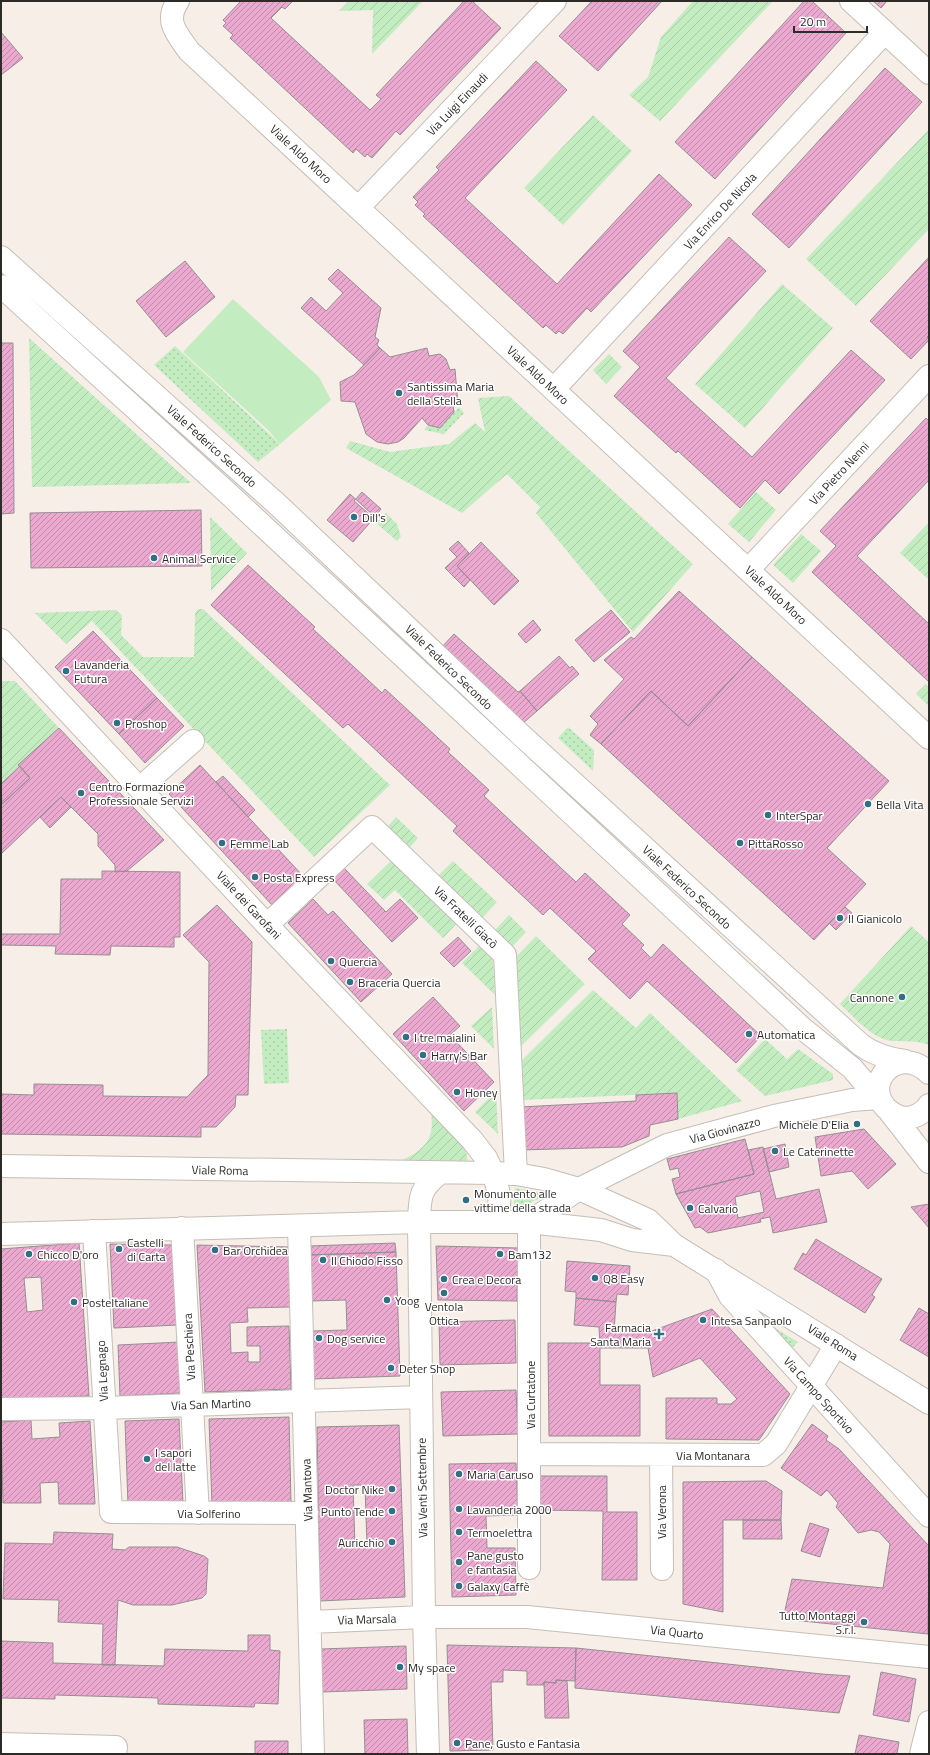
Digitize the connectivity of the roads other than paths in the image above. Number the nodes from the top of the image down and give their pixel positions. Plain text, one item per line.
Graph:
1 (178, 1) edge
2 (555, 1) edge
3 (852, 1) edge
4 (885, 32) junction
5 (929, 73) edge
6 (358, 208) junction
7 (1, 257) edge
8 (1, 286) edge
9 (929, 376) edge
10 (554, 389) junction
11 (748, 570) junction
12 (1, 640) edge
13 (929, 738) edge
14 (193, 741) dead end
15 (140, 788) junction
16 (267, 925) junction
17 (905, 1062) junction
18 (929, 1073) edge
19 (882, 1100) junction
20 (929, 1106) edge
21 (929, 1162) edge
22 (1, 1166) edge
23 (440, 1173) junction
24 (493, 1173) junction
25 (516, 1174) junction
26 (579, 1189) junction
27 (419, 1222) junction
28 (492, 1222) junction
29 (530, 1222) junction
30 (298, 1226) junction
31 (182, 1228) junction
32 (94, 1231) junction
33 (1, 1234) edge
34 (674, 1246) junction
35 (716, 1270) junction
36 (836, 1345) junction
37 (811, 1386) junction
38 (421, 1397) junction
39 (304, 1401) junction
40 (929, 1403) edge
41 (193, 1405) junction
42 (104, 1408) junction
43 (1, 1409) edge
44 (530, 1454) junction
45 (661, 1454) junction
46 (111, 1512) joint
47 (198, 1513) junction
48 (307, 1513) junction
49 (929, 1516) edge
50 (529, 1568) dead end
51 (662, 1569) dead end
52 (424, 1617) junction
53 (310, 1622) junction
54 (929, 1657) edge
55 (929, 1722) edge
56 (1, 1744) edge
57 (116, 1751) edge
58 (313, 1754) edge
59 (428, 1754) edge
60 (921, 1754) edge

1 - 6 street, Viale Aldo Moro
2 - 6 street, Via Luigi Einaudi
3 - 4 street
4 - 5 street
4 - 10 street, Via Enrico De Nicola
6 - 10 street, Viale Aldo Moro
7 - 17 street, Viale Federico Secondo
8 - 19 street, Viale Federico Secondo
9 - 11 street, Via Pietro Nenni
10 - 11 street, Viale Aldo Moro
11 - 13 street, Viale Aldo Moro
12 - 15 street, Viale dei Garofani
14 - 15 street
15 - 16 street, Viale dei Garofani
16 - 24 street, Viale dei Garofani
16 - 25 street, Via Fratelli Giacò
17 - 18 street, Viale Federico Secondo
17 - 19 street
19 - 20 street
19 - 21 street, Viale Federico Secondo
19 - 26 street, Via Giovinazzo
22 - 23 street, Viale Roma
23 - 24 street, Viale Roma
23 - 27 street
24 - 25 street, Viale Roma
24 - 28 street
25 - 26 street, Viale Roma
26 - 29 street
26 - 34 street, Viale Roma
27 - 28 street, Viale Roma
27 - 30 street, Viale Roma
27 - 38 street, Via Venti Settembre
28 - 29 street, Viale Roma
29 - 34 street, Viale Roma
29 - 44 street, Via Curtatone
30 - 31 street, Viale Roma
30 - 39 street, Via Mantova
31 - 32 street, Viale Roma
31 - 41 street, Via Peschiera
32 - 33 street, Viale Roma
32 - 42 street, Via Legnago
34 - 35 street, Viale Roma
35 - 36 street, Viale Roma
35 - 37 street, Via Campo Sportivo
36 - 37 street, Via Montanara
36 - 40 street, Viale Roma
37 - 45 street, Via Montanara
37 - 49 street, Via Campo Sportivo
38 - 39 street, Via San Martino
38 - 52 street, Via Venti Settembre
39 - 41 street, Via San Martino
39 - 48 street, Via Mantova
41 - 42 street, Via San Martino
41 - 47 street, Via Peschiera
42 - 43 street, Via San Martino
42 - 46 street, Via Legnago
44 - 45 street, Via Montanara
44 - 50 street, Via Curtatone
45 - 51 street, Via Verona
46 - 47 street, Via Solferino
47 - 48 street, Via Solferino
48 - 53 street, Via Mantova
52 - 53 street, Via Marsala
52 - 54 street, Via Quarto
52 - 59 street, Via Venti Settembre
53 - 58 street, Via Mantova
55 - 60 street
56 - 57 street

